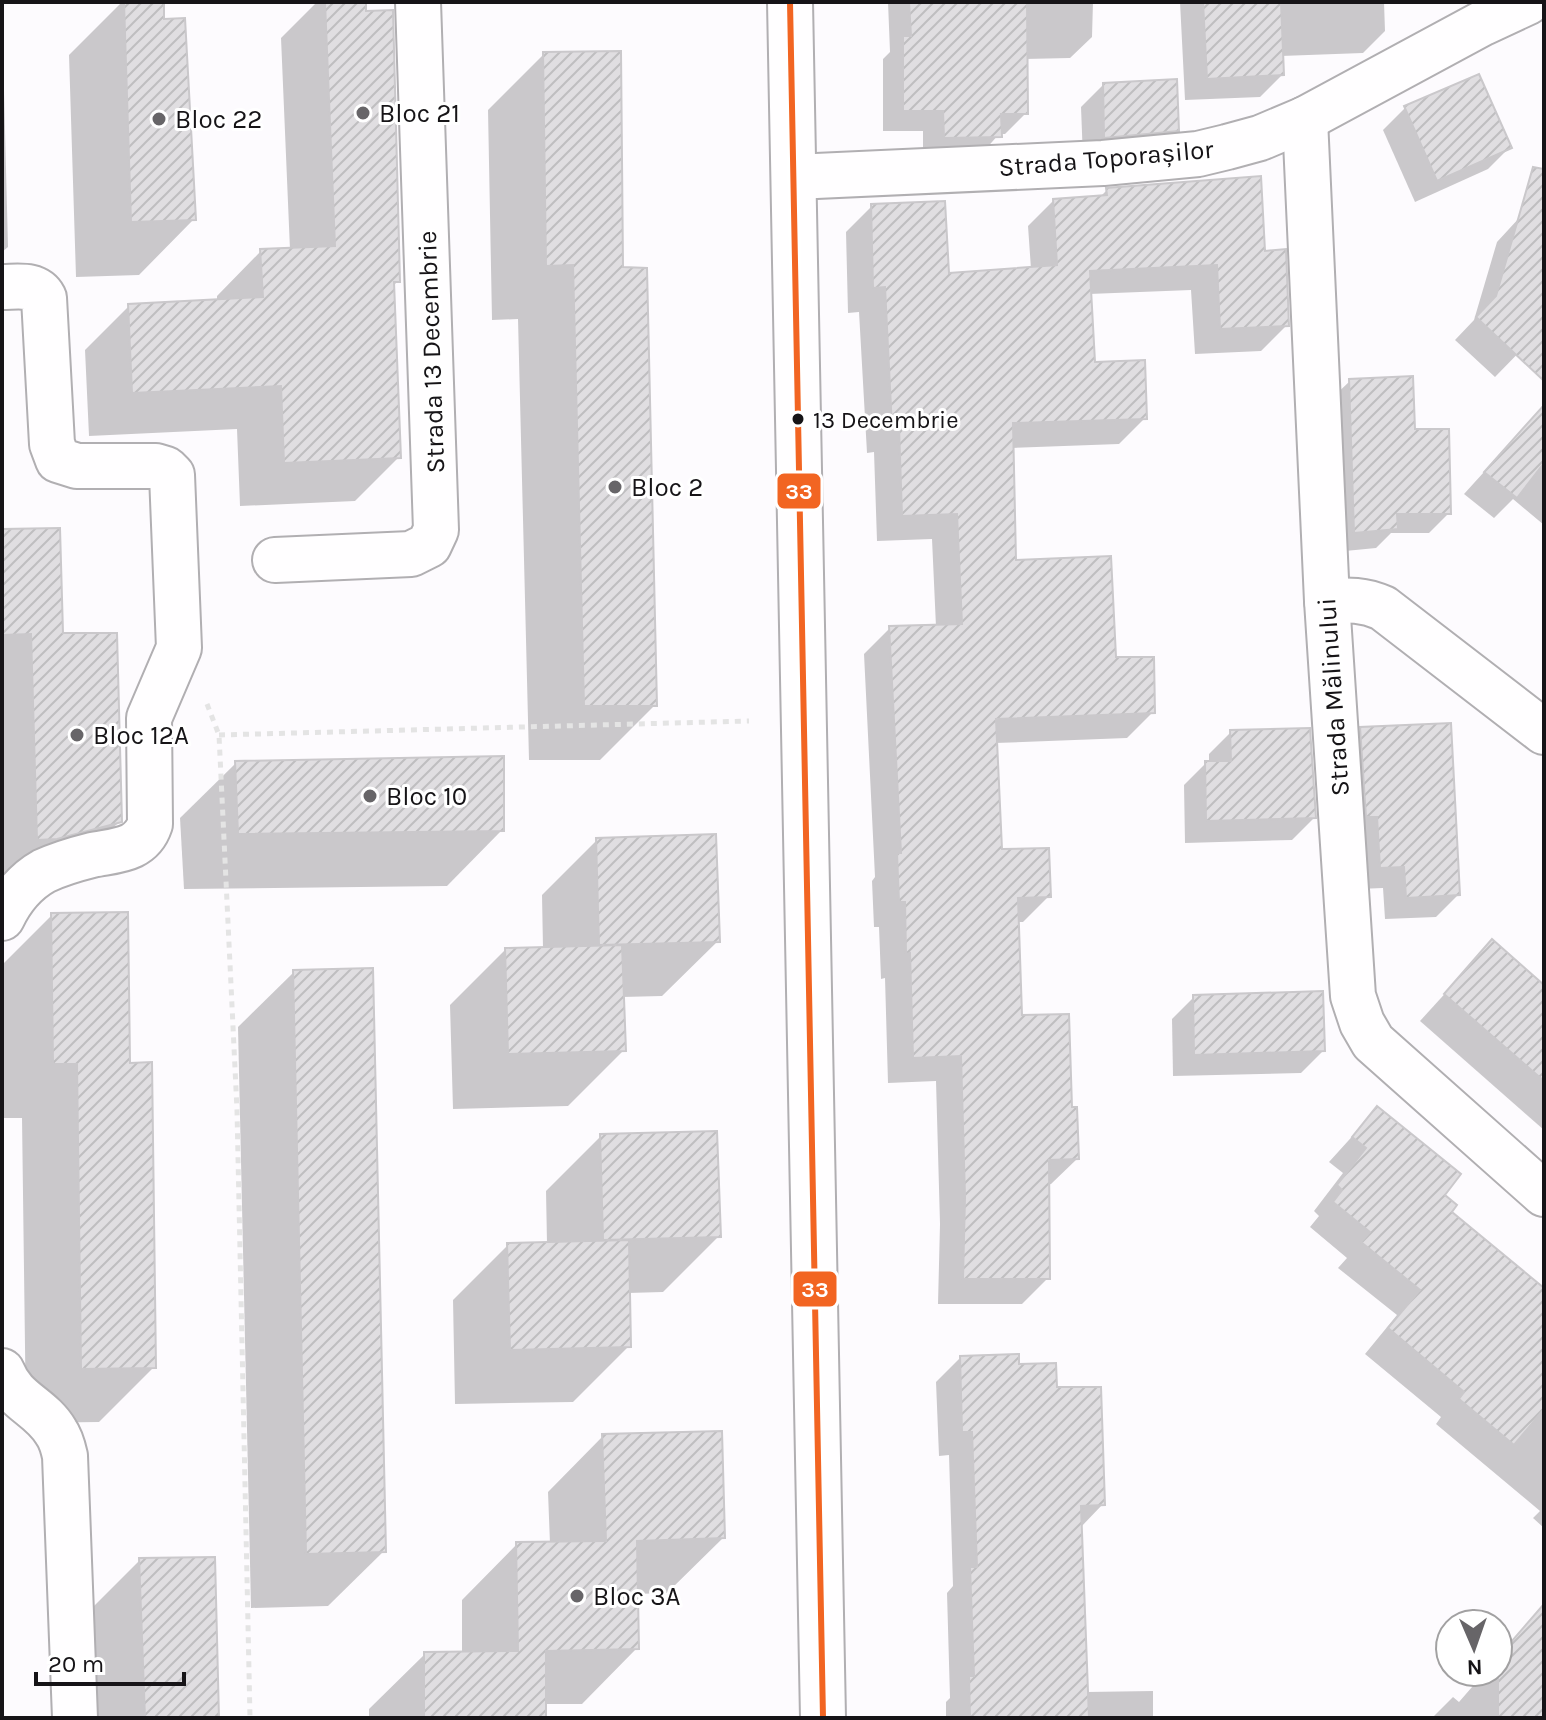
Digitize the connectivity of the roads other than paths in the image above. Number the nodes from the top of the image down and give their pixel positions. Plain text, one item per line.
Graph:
1 (418, 2) edge
2 (790, 2) edge
3 (1528, 2) edge
4 (1305, 119) junction
5 (794, 177) junction
6 (2, 287) edge
7 (275, 560) dead end
8 (1327, 601) junction
9 (1544, 732) edge
10 (2, 918) edge
11 (1544, 1194) edge
12 (2, 1371) edge
13 (75, 1718) edge
14 (823, 1718) edge

1 - 7 street, Strada 13 Decembrie
2 - 5 street
3 - 4 street, Strada Toporașilor
4 - 5 street, Strada Toporașilor
4 - 8 street, Strada Mălinului
5 - 14 street
6 - 10 street
8 - 9 street
8 - 11 street, Strada Mălinului
12 - 13 street

